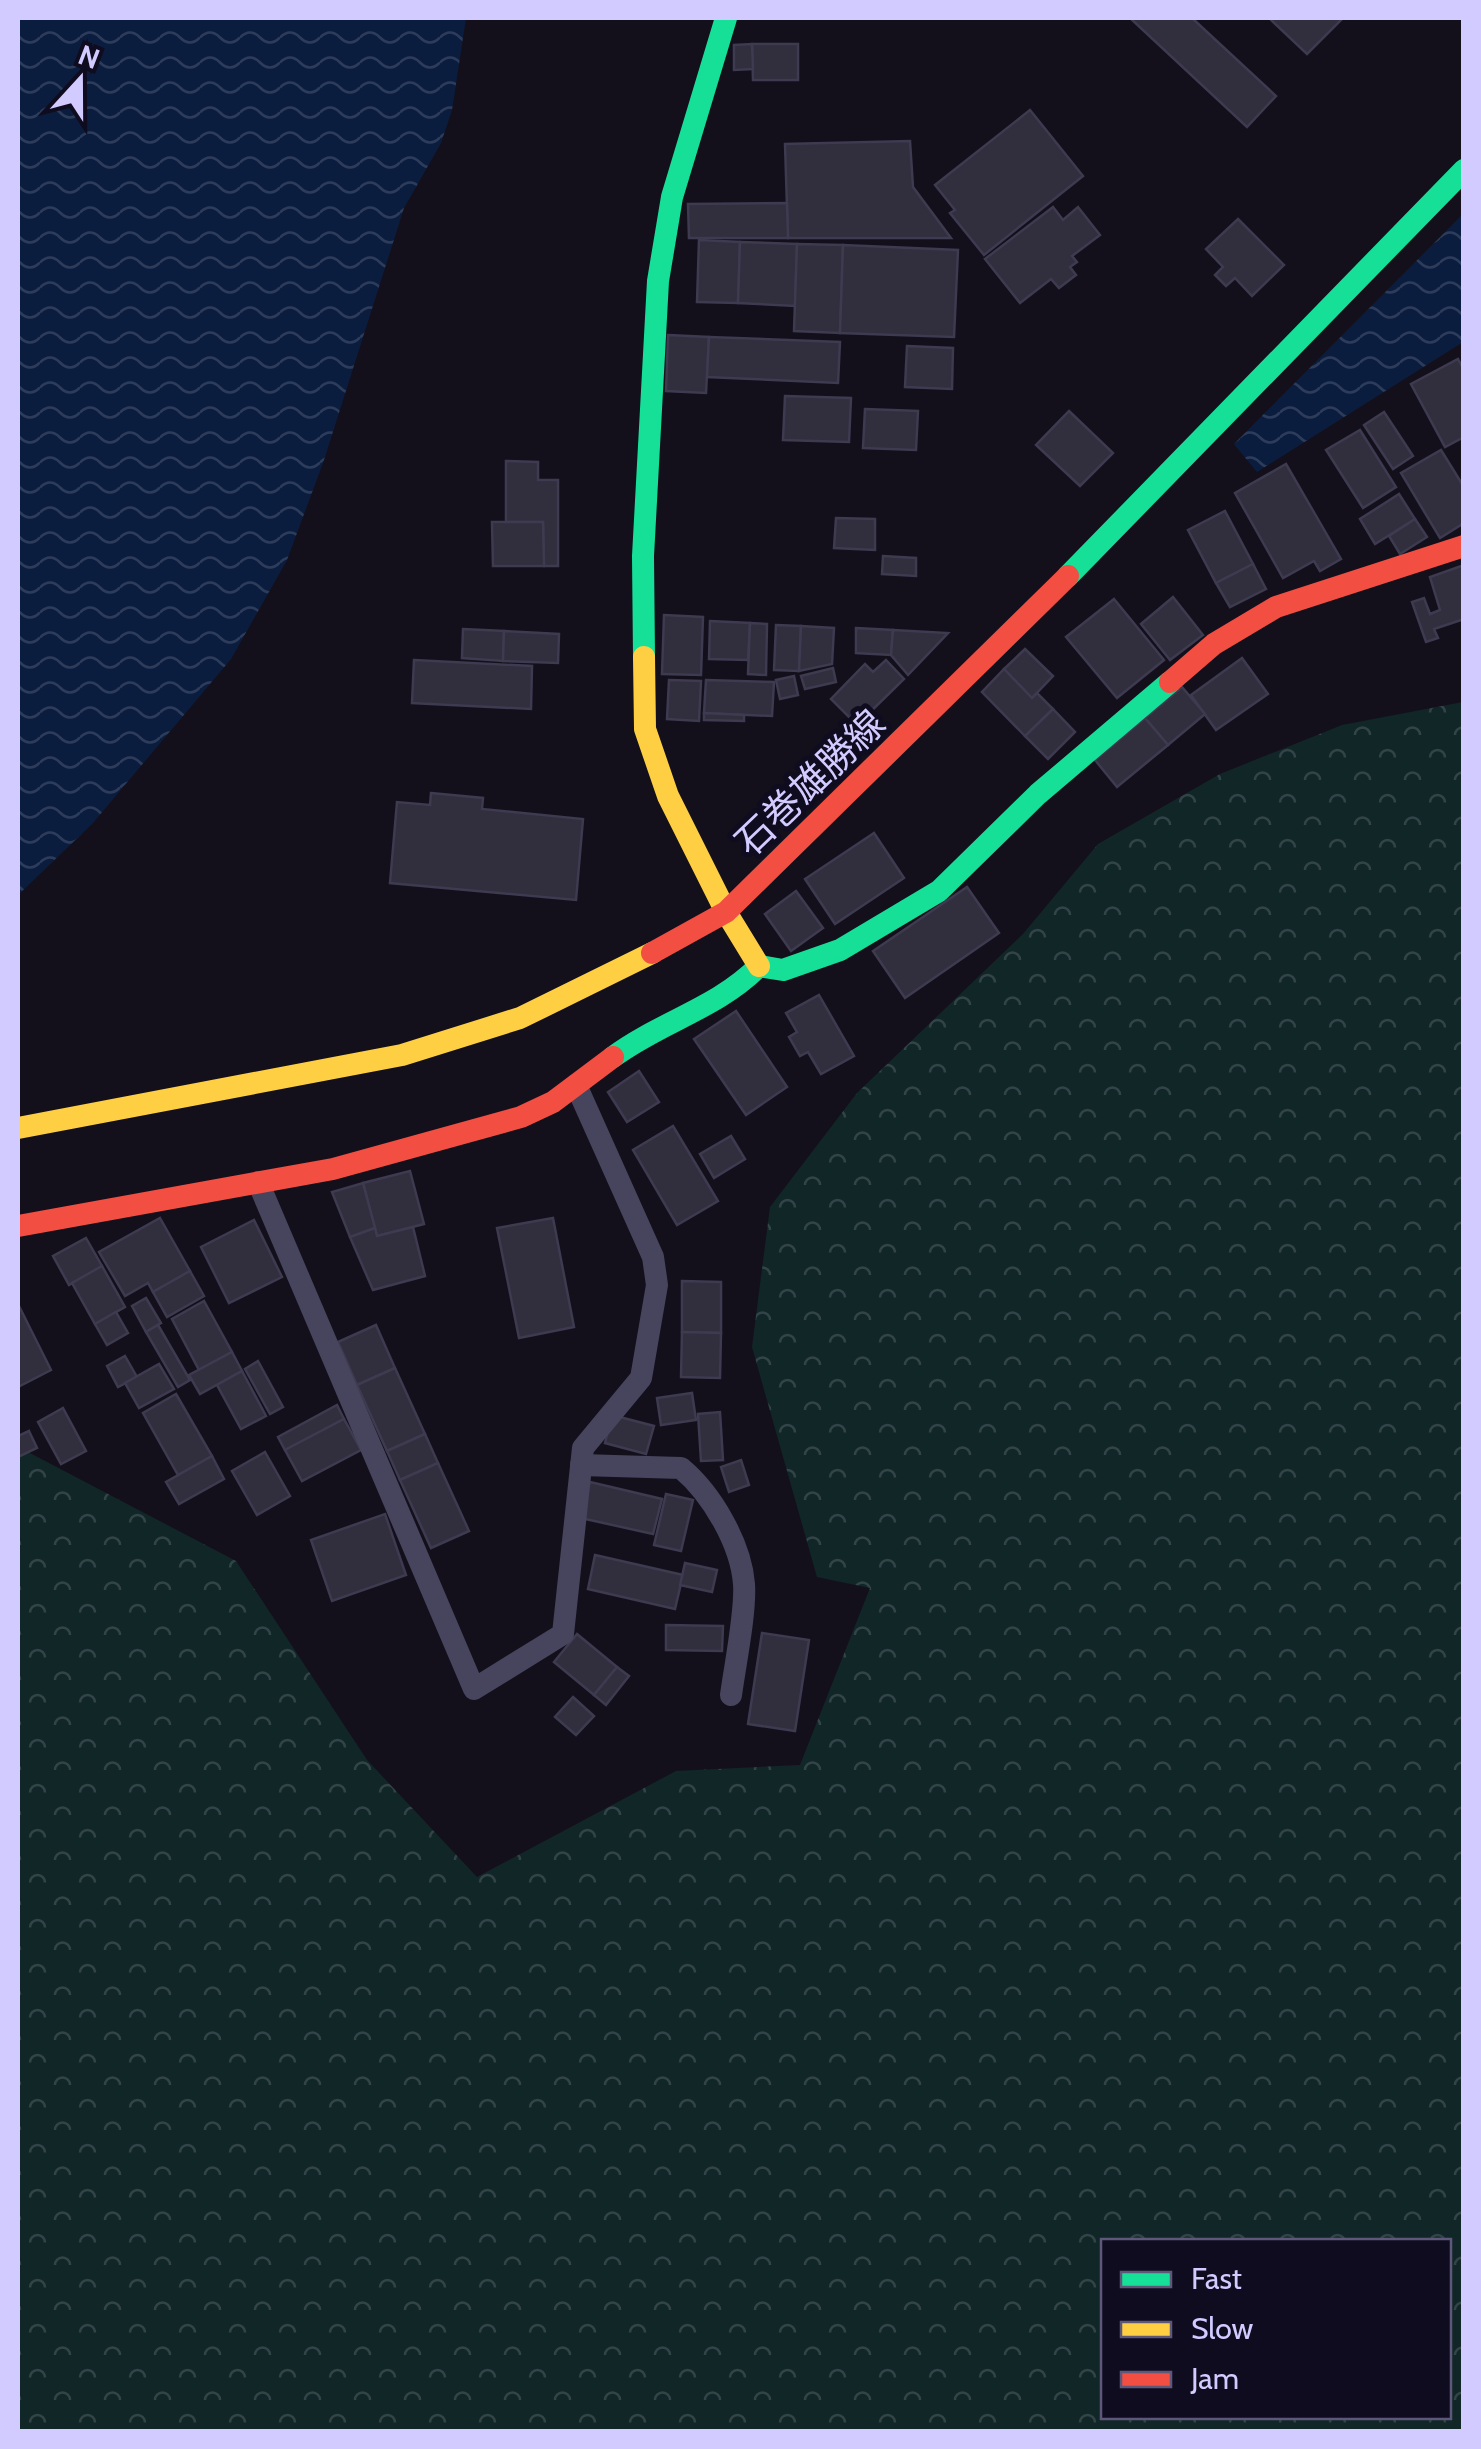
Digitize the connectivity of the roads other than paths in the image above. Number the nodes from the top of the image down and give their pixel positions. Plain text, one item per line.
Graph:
1 (726, 18) edge
2 (1464, 170) edge
3 (1464, 546) edge
4 (726, 912) junction
5 (760, 966) junction
6 (576, 1084) junction
7 (18, 1128) edge
8 (258, 1182) junction
9 (18, 1226) edge
10 (580, 1466) junction
11 (731, 1694) dead end

1 - 4 street
2 - 4 street, 石巻雄勝線
3 - 5 street
4 - 5 street
4 - 7 street, 石巻雄勝線
5 - 6 street
6 - 8 street
6 - 10 lane
8 - 9 street
8 - 10 lane
10 - 11 lane

